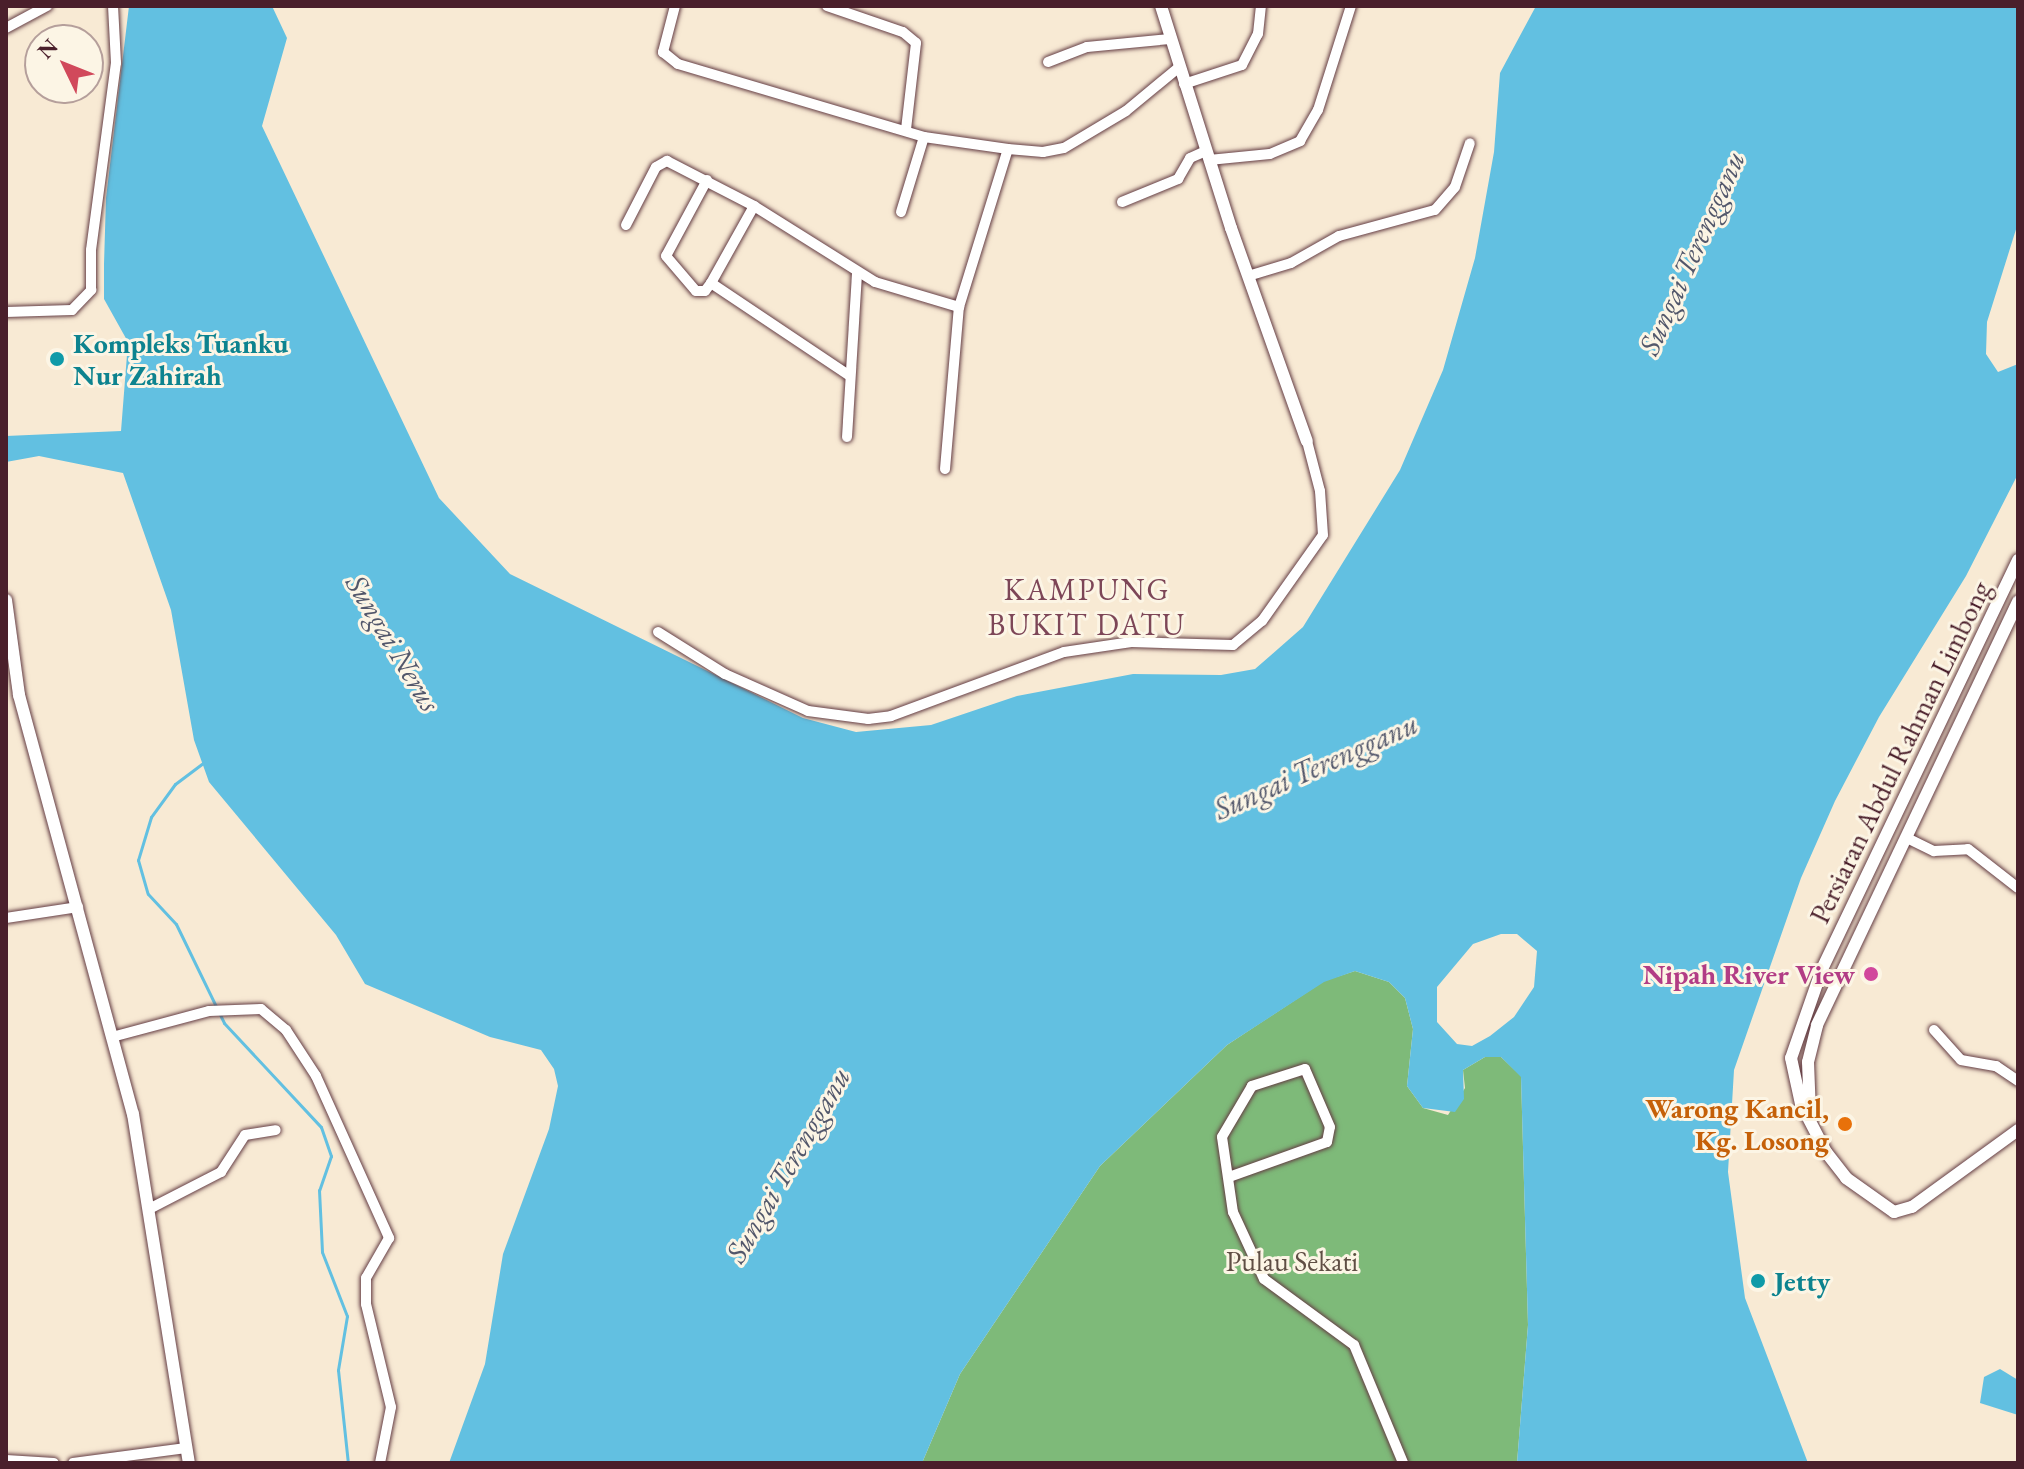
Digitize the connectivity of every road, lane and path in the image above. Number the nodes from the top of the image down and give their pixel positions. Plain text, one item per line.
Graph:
1 (47, 6) edge
2 (113, 6) edge
3 (675, 6) edge
4 (827, 6) edge
5 (1161, 6) edge
6 (1261, 6) edge
7 (1351, 6) edge
8 (6, 28) edge
9 (1170, 39) junction
10 (1048, 62) dead end
11 (1178, 68) junction
12 (1184, 84) junction
13 (906, 130) junction
14 (924, 137) junction
15 (1470, 143) dead end
16 (1008, 149) junction
17 (1207, 156) junction
18 (707, 180) junction
19 (1122, 202) dead end
20 (754, 206) junction
21 (901, 212) dead end
22 (626, 225) dead end
23 (857, 272) junction
24 (1248, 276) junction
25 (711, 283) junction
26 (959, 307) junction
27 (6, 312) edge
28 (850, 376) junction
29 (847, 437) dead end
30 (1307, 441) joint
31 (945, 469) dead end
32 (2018, 560) edge
33 (6, 600) edge
34 (2018, 601) edge
35 (658, 632) dead end
36 (1907, 838) junction
37 (2018, 888) edge
38 (78, 907) junction
39 (6, 918) edge
40 (1934, 1030) dead end
41 (112, 1037) junction
42 (2018, 1081) edge
43 (1810, 1114) junction
44 (276, 1130) dead end
45 (2018, 1130) edge
46 (1229, 1177) dead end
47 (151, 1208) junction
48 (186, 1448) junction
49 (6, 1460) edge
50 (130, 1460) edge
51 (54, 1463) edge
52 (73, 1463) edge
53 (189, 1463) edge
54 (380, 1463) edge
55 (1403, 1463) edge

1 - 8 street
2 - 27 street
3 - 13 street
4 - 13 street
5 - 9 street
6 - 12 street
7 - 17 street
9 - 10 street
9 - 11 street
11 - 12 street
11 - 16 street
12 - 17 street
13 - 14 street
14 - 16 street
14 - 21 street
15 - 24 street
16 - 26 street
17 - 19 street
17 - 24 street
18 - 20 street
18 - 22 street
18 - 25 street
20 - 23 street
20 - 25 street
23 - 26 street
23 - 28 street
24 - 30 street
25 - 28 street
26 - 31 street
28 - 29 street
30 - 35 street
32 - 43 street, Persiaran Abdul Rahman Limbong
33 - 38 street
34 - 36 street, Persiaran Abdul Rahman Limbong
36 - 37 street
36 - 43 street, Persiaran Abdul Rahman Limbong
38 - 39 street
38 - 41 street
40 - 42 street
41 - 47 street
41 - 54 street
43 - 45 street
44 - 47 street
46 - 55 street
47 - 48 street
48 - 50 street
48 - 53 street
49 - 51 street
50 - 52 street

